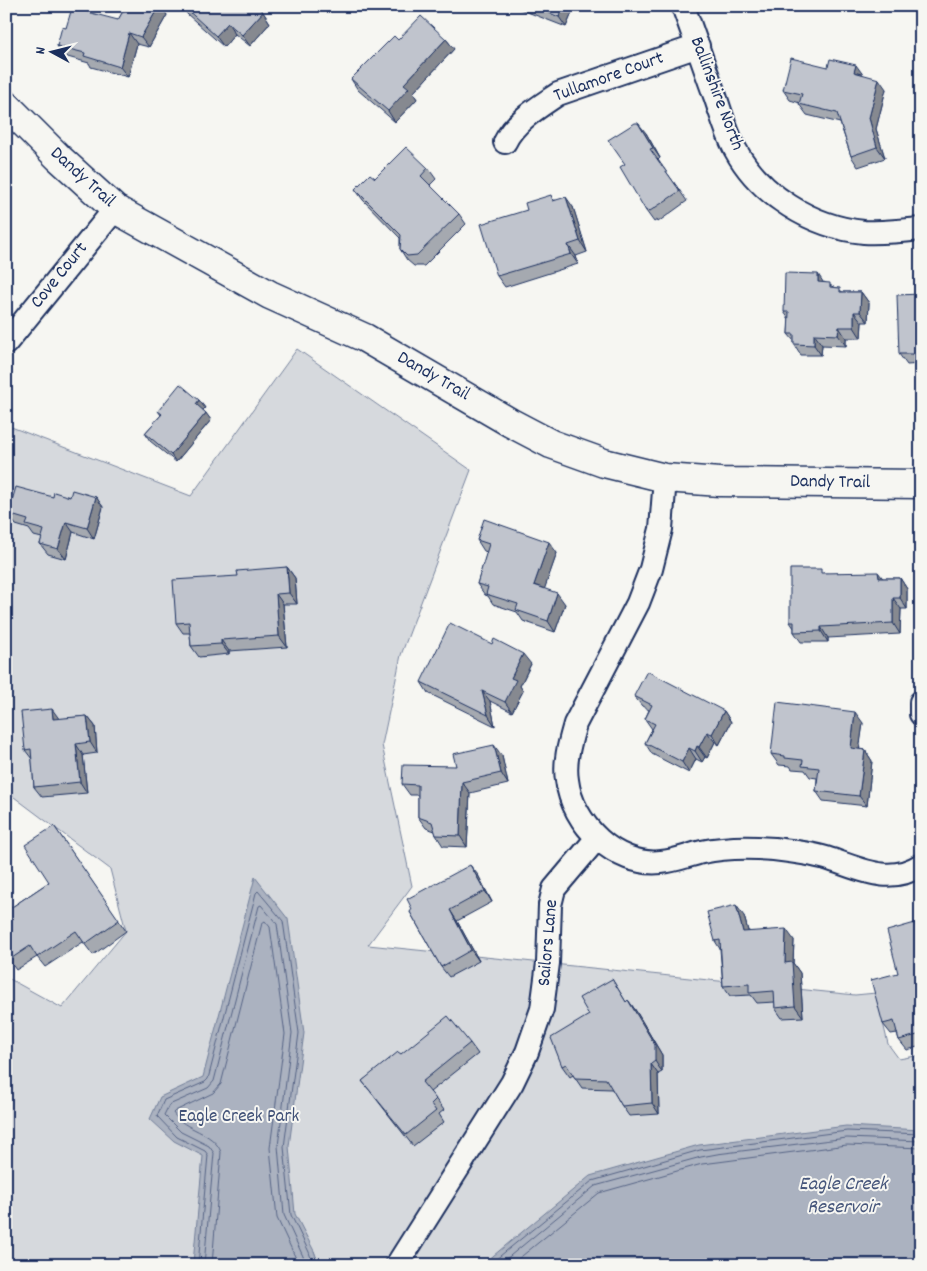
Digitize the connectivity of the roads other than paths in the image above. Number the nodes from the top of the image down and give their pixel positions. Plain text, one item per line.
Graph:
1 (684, 6) edge
2 (698, 46) junction
3 (6, 105) edge
4 (506, 142) dead end
5 (115, 209) junction
6 (921, 229) edge
7 (6, 344) edge
8 (665, 478) junction
9 (921, 484) edge
10 (921, 702) edge
11 (921, 714) edge
12 (598, 838) junction
13 (921, 865) edge
14 (397, 1265) edge

1 - 2 street, Ballinshire North
2 - 4 street, Tullamore Court
2 - 6 street, Ballinshire North
3 - 5 street, Dandy Trail
5 - 7 street, Cove Court
5 - 8 street, Dandy Trail
8 - 9 street, Dandy Trail
8 - 12 street
10 - 11 street
12 - 13 street
12 - 14 street, Sailors Lane

